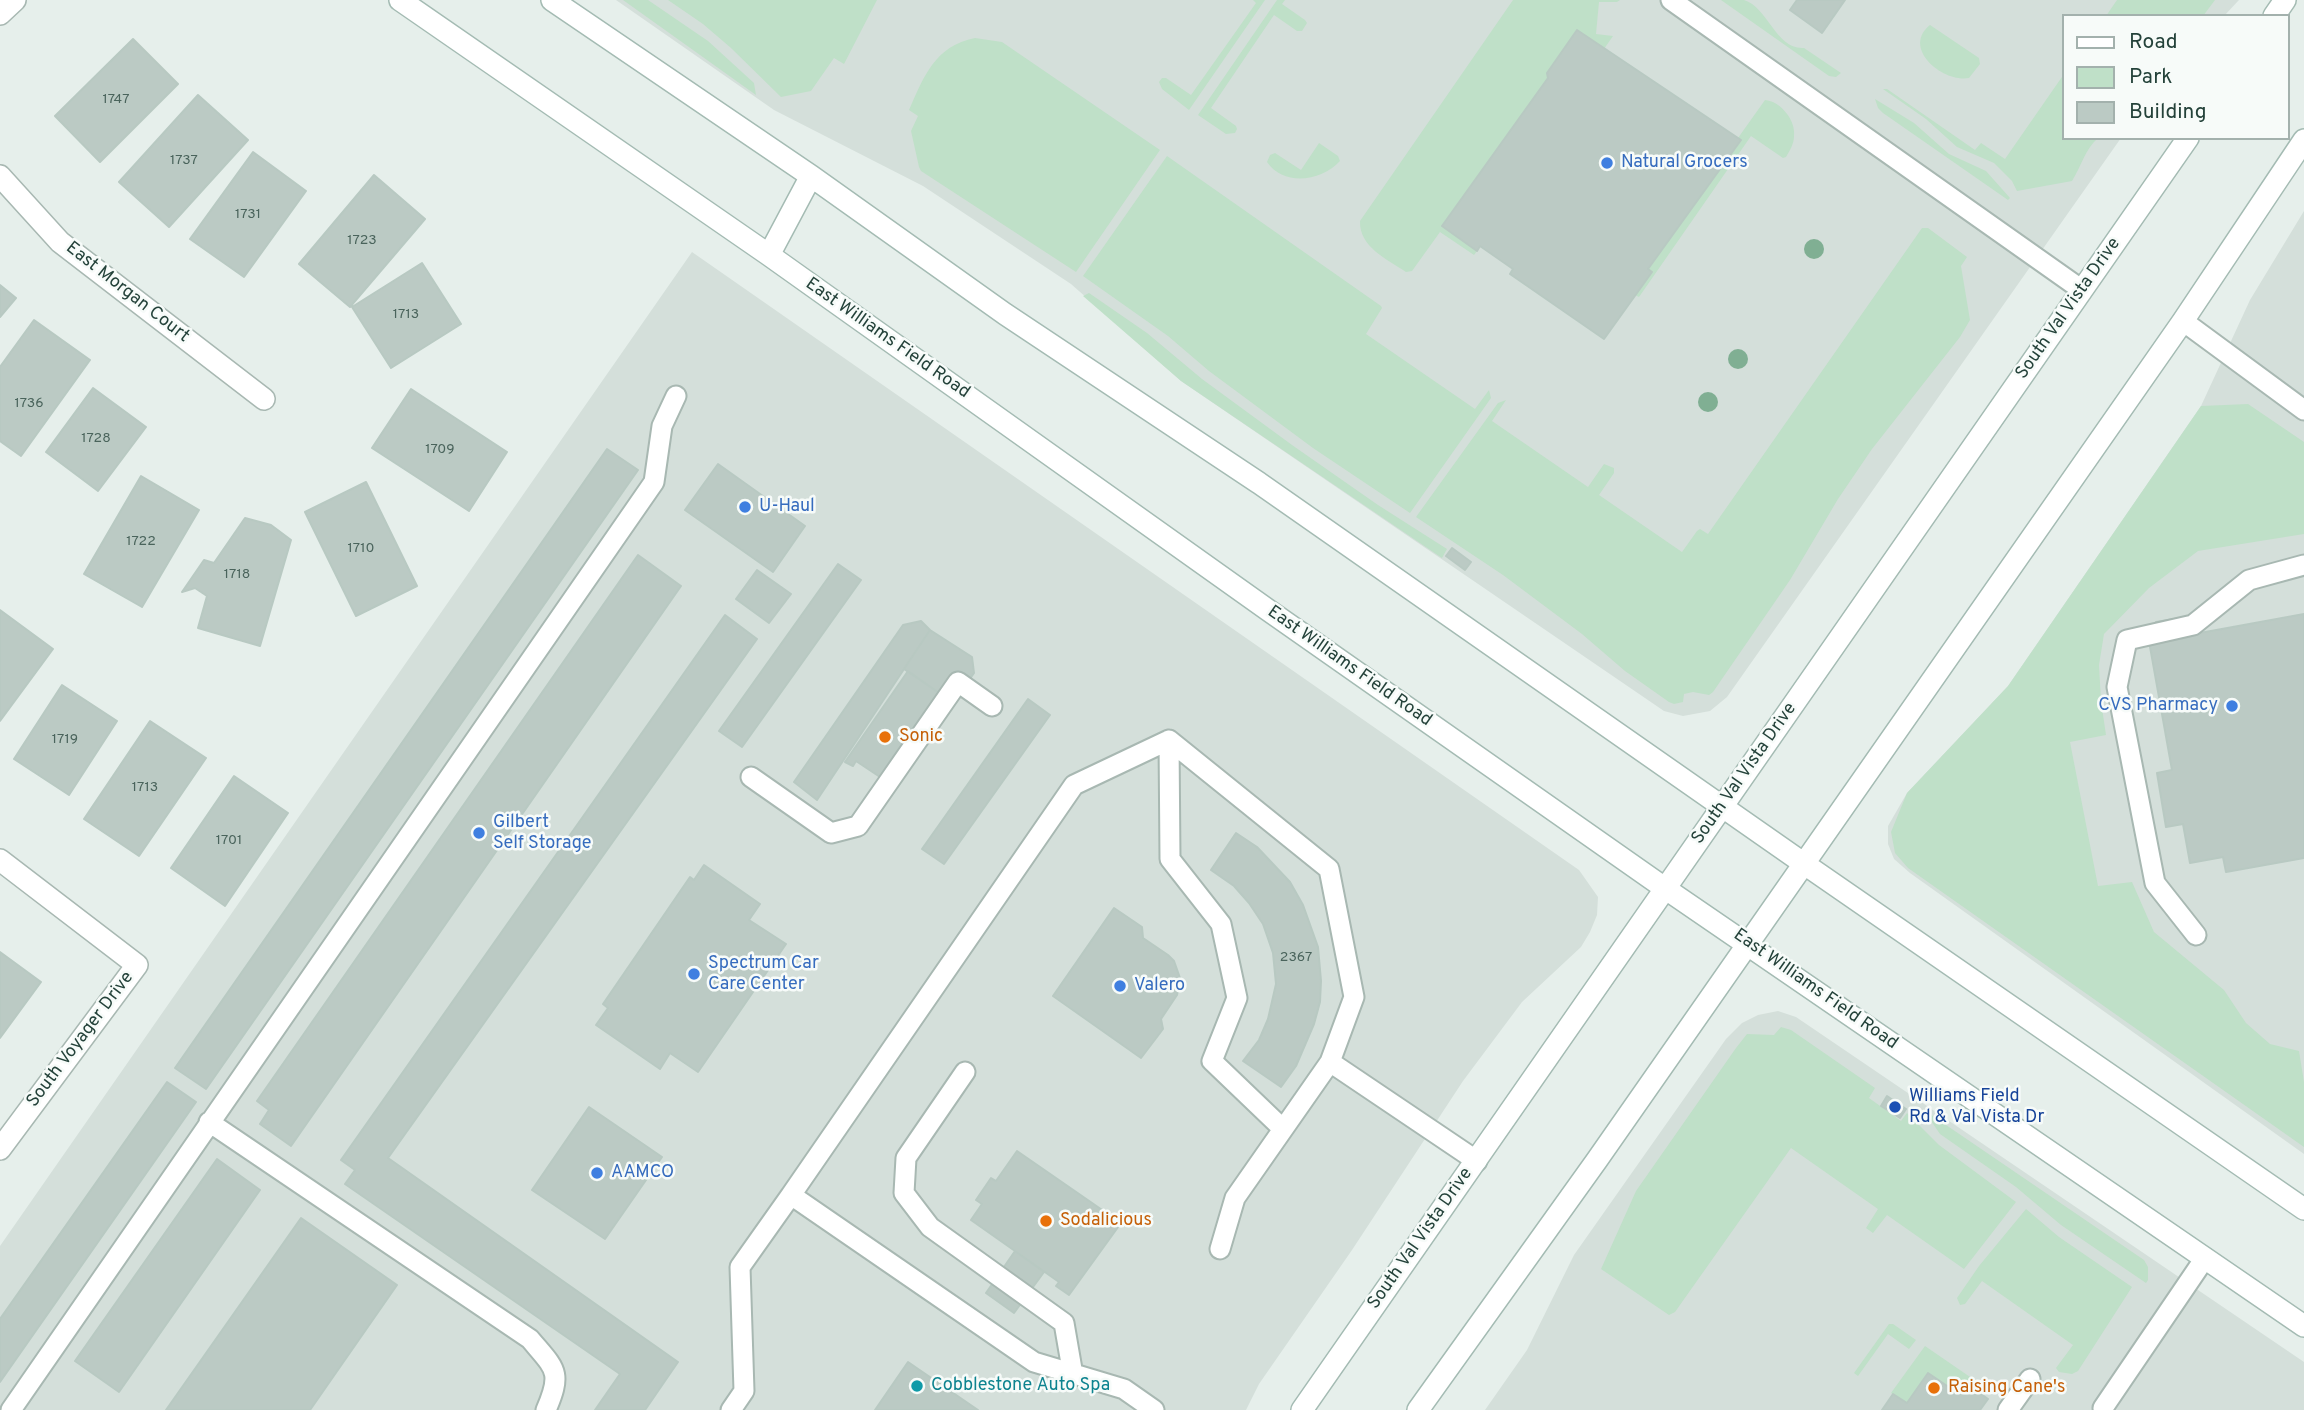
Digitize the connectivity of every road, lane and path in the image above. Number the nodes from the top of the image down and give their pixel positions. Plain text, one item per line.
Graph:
1 (15, 0) edge
2 (400, 0) edge
3 (552, 0) edge
4 (1671, 0) edge
5 (0, 14) edge
6 (2304, 139) edge
7 (2187, 140) edge
8 (0, 176) edge
9 (811, 176) junction
10 (769, 255) junction
11 (2082, 290) junction
12 (2183, 321) junction
13 (676, 396) dead end
14 (264, 399) dead end
15 (2304, 410) edge
16 (2304, 565) edge
17 (992, 706) dead end
18 (1169, 740) junction
19 (751, 777) dead end
20 (1721, 806) junction
21 (0, 860) edge
22 (1803, 863) junction
23 (1666, 889) junction
24 (2196, 935) dead end
25 (1747, 943) junction
26 (1330, 1062) junction
27 (965, 1072) dead end
28 (209, 1122) junction
29 (1283, 1129) junction
30 (0, 1149) edge
31 (1476, 1160) junction
32 (791, 1195) junction
33 (2304, 1209) edge
34 (1220, 1249) dead end
35 (2205, 1258) junction
36 (2304, 1326) edge
37 (1073, 1375) junction
38 (2030, 1379) dead end
39 (2103, 1408) dead end
40 (11, 1410) edge
41 (546, 1410) edge
42 (731, 1410) edge
43 (1154, 1410) edge
44 (1302, 1410) edge
45 (1418, 1410) edge
46 (2008, 1410) edge

1 - 5 main road
2 - 10 main road, East Williams Field Road
3 - 9 main road
4 - 11 lane
6 - 12 main road
7 - 11 main road, South Val Vista Drive
8 - 14 main road, East Morgan Court
9 - 10 main road
9 - 20 main road
10 - 23 main road, East Williams Field Road
11 - 20 main road, South Val Vista Drive
12 - 15 lane
12 - 22 main road
13 - 28 lane
16 - 24 lane
17 - 19 lane
18 - 26 lane
18 - 29 lane
18 - 32 lane
20 - 22 main road
20 - 23 main road, South Val Vista Drive
21 - 30 main road, South Voyager Drive
22 - 25 main road
22 - 33 main road
23 - 25 main road, East Williams Field Road
23 - 31 main road, South Val Vista Drive
25 - 35 main road, East Williams Field Road
25 - 45 main road
26 - 29 lane
26 - 31 lane
27 - 37 lane
28 - 40 lane
28 - 41 lane
29 - 34 lane
31 - 44 main road, South Val Vista Drive
32 - 37 lane
32 - 42 lane
35 - 36 main road, East Williams Field Road
35 - 39 lane
37 - 43 lane
38 - 46 lane

